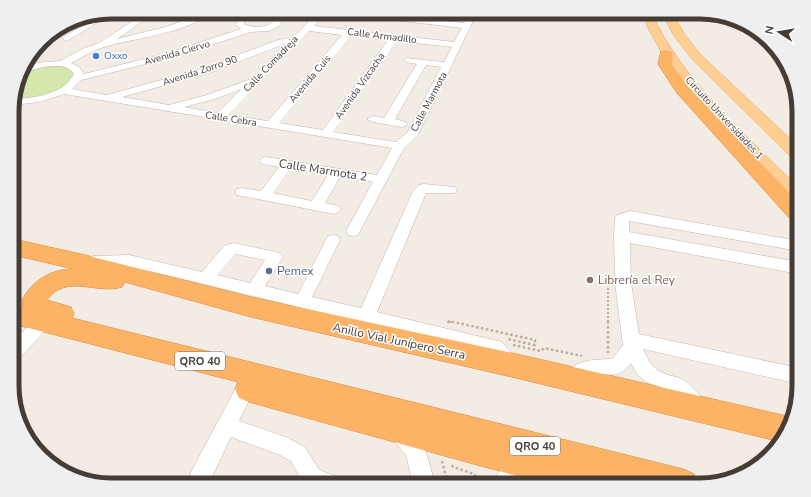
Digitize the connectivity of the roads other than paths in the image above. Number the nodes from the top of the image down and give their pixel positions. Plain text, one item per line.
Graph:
1 (141, 19) edge
2 (196, 19) edge
3 (243, 19) edge
4 (270, 19) edge
5 (276, 19) edge
6 (316, 19) edge
7 (364, 19) edge
8 (449, 19) edge
9 (468, 19) edge
10 (648, 19) edge
11 (670, 19) edge
12 (95, 21) edge
13 (240, 25) junction
14 (381, 26) junction
15 (307, 28) junction
16 (251, 29) junction
17 (348, 32) junction
18 (297, 37) junction
19 (66, 38) dead end
20 (394, 38) junction
21 (102, 45) junction
22 (457, 45) junction
23 (169, 53) junction
24 (670, 59) junction
25 (409, 60) dead end
26 (423, 62) junction
27 (700, 62) junction
28 (62, 64) junction
29 (448, 65) junction
30 (30, 68) edge
31 (78, 74) junction
32 (254, 81) junction
33 (63, 91) junction
34 (104, 98) junction
35 (20, 101) edge
36 (168, 109) junction
37 (220, 117) junction
38 (373, 119) dead end
39 (388, 121) junction
40 (402, 124) dead end
41 (271, 126) junction
42 (326, 134) junction
43 (399, 146) junction
44 (792, 149) edge
45 (266, 161) dead end
46 (287, 164) junction
47 (336, 172) junction
48 (380, 179) junction
49 (450, 190) dead end
50 (792, 191) edge
51 (242, 192) dead end
52 (264, 196) junction
53 (316, 206) junction
54 (792, 208) edge
55 (334, 209) dead end
56 (702, 229) junction
57 (353, 231) dead end
58 (621, 236) junction
59 (333, 240) dead end
60 (792, 245) edge
61 (19, 248) edge
62 (707, 252) junction
63 (85, 263) junction
64 (792, 267) edge
65 (206, 278) junction
66 (163, 285) junction
67 (254, 290) junction
68 (302, 301) junction
69 (19, 316) edge
70 (366, 317) junction
71 (24, 326) edge
72 (19, 339) edge
73 (631, 342) junction
74 (509, 354) junction
75 (792, 375) edge
76 (571, 380) junction
77 (246, 388) junction
78 (697, 408) junction
79 (390, 417) junction
80 (226, 426) junction
81 (782, 429) edge
82 (543, 472) edge
83 (200, 478) dead end
84 (312, 478) edge
85 (422, 478) edge
86 (524, 478) edge
87 (570, 478) edge
88 (652, 478) edge

1 - 21 street
2 - 21 street
3 - 13 street
4 - 16 street, Avenida Ciervo
5 - 18 street
6 - 15 street, Calle Comadreja
7 - 14 street
8 - 14 street
9 - 22 street, Calle Marmota
10 - 24 main road, Circuito Universidades 1
11 - 27 main road, Circuito Universidades 1
12 - 19 street
13 - 16 street
13 - 23 street, Avenida Ciervo
14 - 17 street, Calle Armadillo
14 - 20 street, Calle Armadillo
15 - 17 street, Calle Armadillo
15 - 18 street, Calle Comadreja
16 - 23 street, Avenida Ciervo
17 - 41 street, Avenida Cuis
18 - 32 street, Calle Comadreja
18 - 34 street, Avenida Zorro 90
20 - 22 street, Calle Armadillo
20 - 42 street, Avenida Vizcacha
21 - 28 street
22 - 29 street, Calle Marmota
23 - 31 street, Avenida Ciervo
24 - 27 main road
24 - 50 main road, Circuito Universidades 1
24 - 54 highway
25 - 26 street
26 - 29 street
26 - 39 street
27 - 44 main road, Circuito Universidades 1
28 - 30 street
28 - 31 street
29 - 43 street, Calle Marmota
31 - 33 street
32 - 36 street
32 - 37 street, Calle Comadreja
33 - 34 street, Calle Cebra
33 - 35 street
34 - 36 street, Calle Cebra
36 - 37 street, Calle Cebra
37 - 41 street, Calle Cebra
38 - 39 street
39 - 40 street
41 - 42 street, Calle Cebra
42 - 43 street, Calle Cebra
43 - 48 street, Calle Marmota
45 - 46 street, Calle Marmota 2
46 - 47 street, Calle Marmota 2
46 - 52 street
47 - 48 street, Calle Marmota 2
47 - 53 street
48 - 57 street, Calle Marmota
49 - 70 street
51 - 52 street
52 - 53 street
53 - 55 street
56 - 58 street
56 - 60 street
56 - 62 street
58 - 62 street
58 - 73 street
59 - 68 street
61 - 63 highway, Anillo Vial Junípero Serra
62 - 64 street
63 - 65 street
63 - 66 highway, Anillo Vial Junípero Serra
65 - 67 street
65 - 67 street
66 - 74 highway, Anillo Vial Junípero Serra
66 - 79 highway
67 - 68 street
68 - 70 street
69 - 79 highway, QRO 40
70 - 74 street
71 - 72 street
71 - 77 highway
73 - 75 street
73 - 76 street
73 - 78 street
74 - 76 highway, Anillo Vial Junípero Serra
76 - 78 highway, Anillo Vial Junípero Serra
77 - 79 highway
77 - 80 street
78 - 81 highway, Anillo Vial Junípero Serra
79 - 82 highway
79 - 85 street
79 - 88 highway, QRO 40
80 - 83 street
80 - 84 street
82 - 86 street
82 - 87 highway

